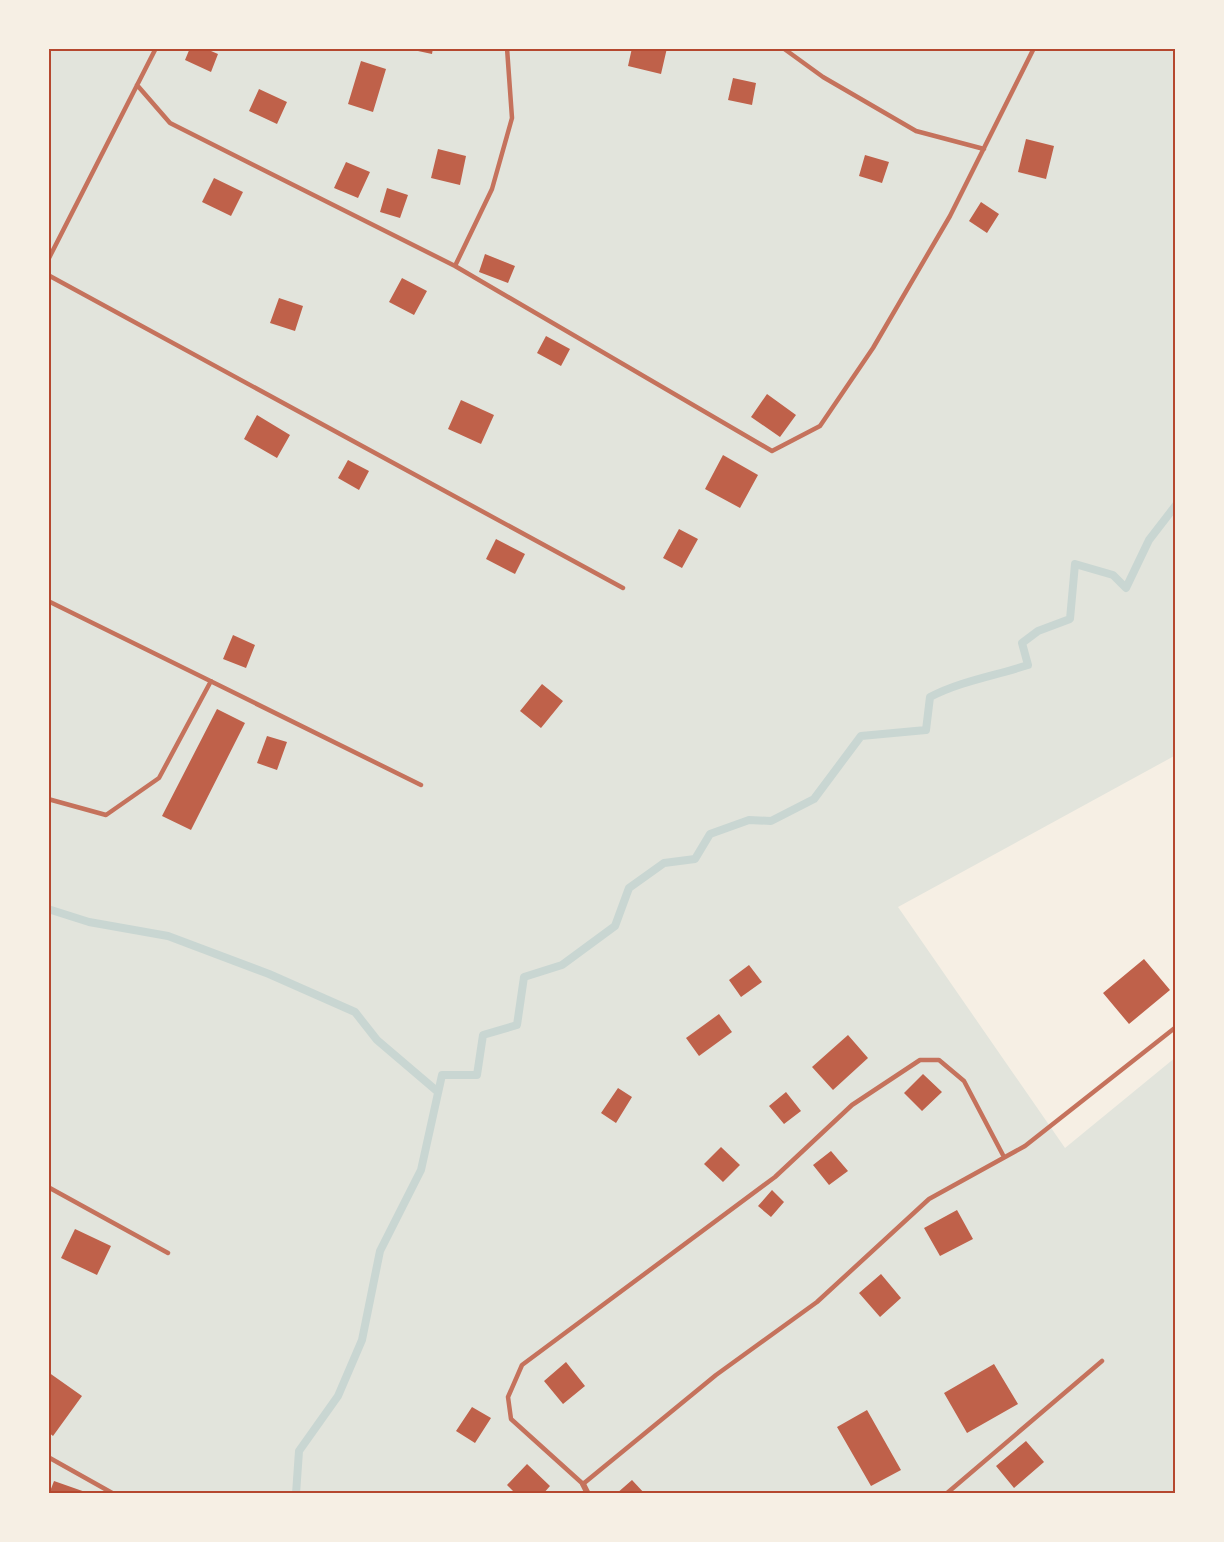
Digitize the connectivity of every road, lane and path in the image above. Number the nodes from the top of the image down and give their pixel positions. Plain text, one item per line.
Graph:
1 (156, 48) edge
2 (507, 48) edge
3 (783, 48) edge
4 (1034, 48) edge
5 (137, 85) junction
6 (984, 149) junction
7 (48, 260) edge
8 (455, 267) junction
9 (48, 276) edge
10 (623, 588) dead end
11 (48, 601) edge
12 (211, 681) junction
13 (421, 785) dead end
14 (48, 798) edge
15 (1176, 1027) edge
16 (1004, 1158) junction
17 (48, 1187) edge
18 (168, 1253) dead end
19 (1102, 1361) dead end
20 (48, 1457) edge
21 (583, 1484) junction
22 (114, 1494) edge
23 (588, 1494) edge
24 (946, 1494) edge

1 - 5 lane
2 - 8 lane
3 - 6 lane
4 - 6 lane
5 - 7 lane
5 - 8 lane
6 - 8 lane
9 - 10 lane
11 - 12 lane
12 - 13 lane
12 - 14 lane
15 - 16 lane
16 - 21 lane
16 - 21 lane
17 - 18 lane
19 - 24 lane
20 - 22 lane
21 - 23 street

